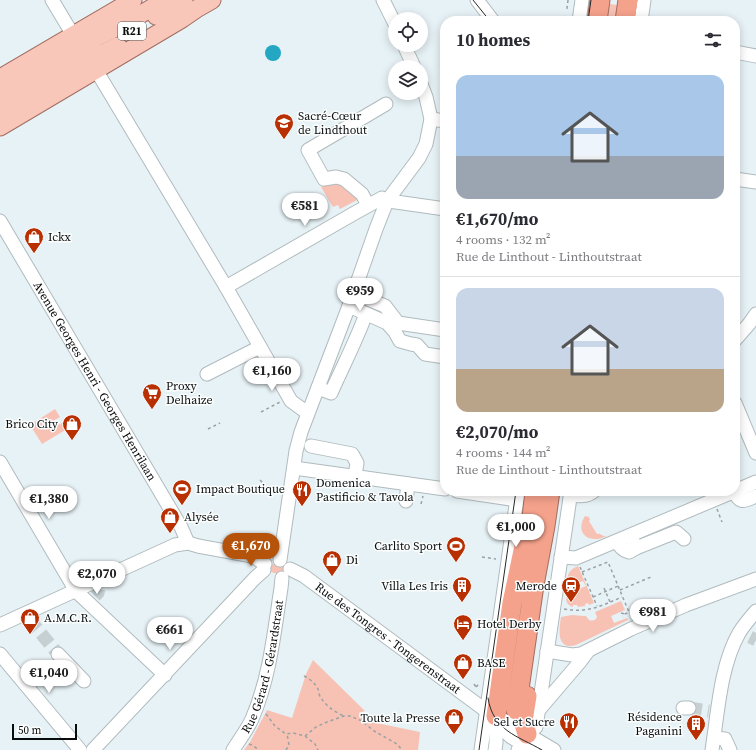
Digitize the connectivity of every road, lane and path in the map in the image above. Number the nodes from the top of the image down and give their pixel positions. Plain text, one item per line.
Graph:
1 (52, 0) edge
2 (133, 0) edge
3 (149, 0) edge
4 (165, 0) edge
5 (384, 0) edge
6 (477, 0) edge
7 (568, 0) edge
8 (582, 0) edge
9 (600, 0) edge
10 (628, 0) edge
11 (644, 0) edge
12 (198, 3) edge
13 (569, 11) dead end
14 (390, 12) edge
15 (489, 16) edge
16 (580, 16) edge
17 (607, 16) edge
18 (614, 16) edge
19 (642, 16) edge
20 (73, 35) junction
21 (99, 36) junction
22 (740, 53) edge
23 (756, 56) edge
24 (89, 67) junction
25 (0, 78) edge
26 (0, 94) edge
27 (427, 100) edge
28 (386, 104) dead end
29 (0, 111) edge
30 (431, 119) junction
31 (440, 120) edge
32 (0, 127) edge
33 (740, 180) edge
34 (756, 182) edge
35 (387, 201) junction
36 (368, 205) junction
37 (440, 208) edge
38 (0, 221) edge
39 (226, 288) junction
40 (353, 293) junction
41 (349, 306) junction
42 (366, 314) junction
43 (756, 314) edge
44 (440, 329) edge
45 (740, 334) edge
46 (260, 347) junction
47 (440, 356) edge
48 (207, 374) dead end
49 (318, 388) junction
50 (282, 400) dead end
51 (261, 412) dead end
52 (308, 413) junction
53 (740, 415) edge
54 (220, 422) dead end
55 (208, 429) dead end
56 (311, 446) dead end
57 (756, 453) edge
58 (0, 462) edge
59 (294, 468) junction
60 (355, 476) junction
61 (260, 480) dead end
62 (756, 482) edge
63 (264, 484) dead end
64 (408, 484) junction
65 (440, 488) edge
66 (740, 489) edge
67 (423, 495) dead end
68 (513, 496) edge
69 (513, 496) edge
70 (549, 496) edge
71 (570, 496) edge
72 (723, 496) edge
73 (736, 496) edge
74 (756, 496) edge
75 (533, 498) edge
76 (406, 501) dead end
77 (422, 504) dead end
78 (718, 511) dead end
79 (722, 522) dead end
80 (545, 526) junction
81 (630, 535) junction
82 (684, 539) dead end
83 (617, 541) junction
84 (188, 543) junction
85 (636, 548) junction
86 (561, 556) junction
87 (482, 557) dead end
88 (496, 559) dead end
89 (280, 560) junction
90 (579, 564) dead end
91 (264, 567) junction
92 (582, 572) junction
93 (286, 574) junction
94 (651, 577) dead end
95 (756, 579) edge
96 (618, 586) junction
97 (604, 588) dead end
98 (620, 590) junction
99 (76, 591) junction
100 (94, 592) junction
101 (606, 592) junction
102 (593, 597) junction
103 (622, 597) junction
104 (610, 602) junction
105 (597, 607) junction
106 (560, 608) dead end
107 (756, 610) edge
108 (506, 613) junction
109 (621, 613) dead end
110 (0, 625) edge
111 (547, 651) junction
112 (588, 651) junction
113 (0, 654) edge
114 (58, 654) tunnel mouth
115 (165, 674) junction
116 (304, 676) dead end
117 (84, 681) dead end
118 (476, 687) joint
119 (538, 711) junction
120 (264, 712) dead end
121 (496, 713) junction
122 (344, 716) junction
123 (287, 734) junction
124 (305, 736) junction
125 (527, 741) edge
126 (246, 744) dead end
127 (713, 744) edge
128 (80, 750) edge
129 (93, 750) edge
130 (233, 750) edge
131 (259, 750) edge
132 (286, 750) edge
133 (318, 750) edge
134 (402, 750) edge
135 (481, 750) edge
136 (495, 750) edge
137 (554, 750) edge
138 (730, 750) edge

1 - 20 street
2 - 20 main road
3 - 21 main road
4 - 21 main road, R21
5 - 14 street
6 - 15 street
7 - 13 path
8 - 16 street
9 - 17 highway
10 - 18 highway
11 - 19 street
12 - 24 main road
20 - 25 main road
21 - 26 main road, R21
22 - 23 street
24 - 29 main road
24 - 32 main road
24 - 39 street
27 - 30 street
28 - 36 street
30 - 31 street
30 - 35 street
33 - 34 street
35 - 36 street
35 - 37 street
35 - 40 street
36 - 39 street
38 - 84 street, Avenue Georges Henri - Georges Henrilaan
39 - 46 street
40 - 41 street
40 - 44 street
41 - 42 street
41 - 49 street
42 - 47 street
42 - 49 street
43 - 45 street
46 - 48 street
46 - 52 street
49 - 52 street
50 - 51 path
52 - 59 street
53 - 57 street
54 - 55 path
56 - 60 street
58 - 99 street
59 - 60 street
59 - 89 street
60 - 64 street
61 - 63 path
62 - 66 street
64 - 65 street
64 - 76 street
67 - 77 path
68 - 108 street
69 - 108 street
70 - 80 highway
71 - 86 street
72 - 81 street
73 - 74 street
75 - 108 highway
75 - 121 highway
78 - 79 path
80 - 121 highway
80 - 125 highway
81 - 83 street
81 - 85 street
82 - 85 street
83 - 85 street
83 - 86 street
84 - 91 street, Rue des Tongres - Tongerenstraat
84 - 100 street
86 - 111 street
87 - 88 path
89 - 91 street
89 - 93 street, Rue des Tongres - Tongerenstraat
90 - 92 path
91 - 93 street, Rue des Tongres - Tongerenstraat
91 - 115 street
92 - 96 path
92 - 102 path
93 - 121 street, Rue des Tongres - Tongerenstraat
93 - 130 street, Rue Gérard - Gérardstraat
94 - 98 path
95 - 112 street
96 - 98 path
96 - 101 path
97 - 101 path
98 - 103 path
99 - 100 street
99 - 100 street
99 - 110 street
100 - 115 street
101 - 102 path
101 - 104 path
102 - 105 path
103 - 104 path
103 - 109 path
104 - 105 path
105 - 106 path
107 - 127 street
108 - 121 highway
111 - 112 street
111 - 119 street
112 - 119 street
113 - 128 street
114 - 117 street
115 - 129 street
116 - 122 path
118 - 118 path
119 - 125 street
120 - 123 path
121 - 125 street, Rue des Tongres - Tongerenstraat
121 - 135 street
121 - 136 street
122 - 124 path
122 - 134 path
123 - 124 path
123 - 132 path
124 - 133 path
125 - 137 street, Rue des Tongres - Tongerenstraat
126 - 131 path
127 - 138 street

